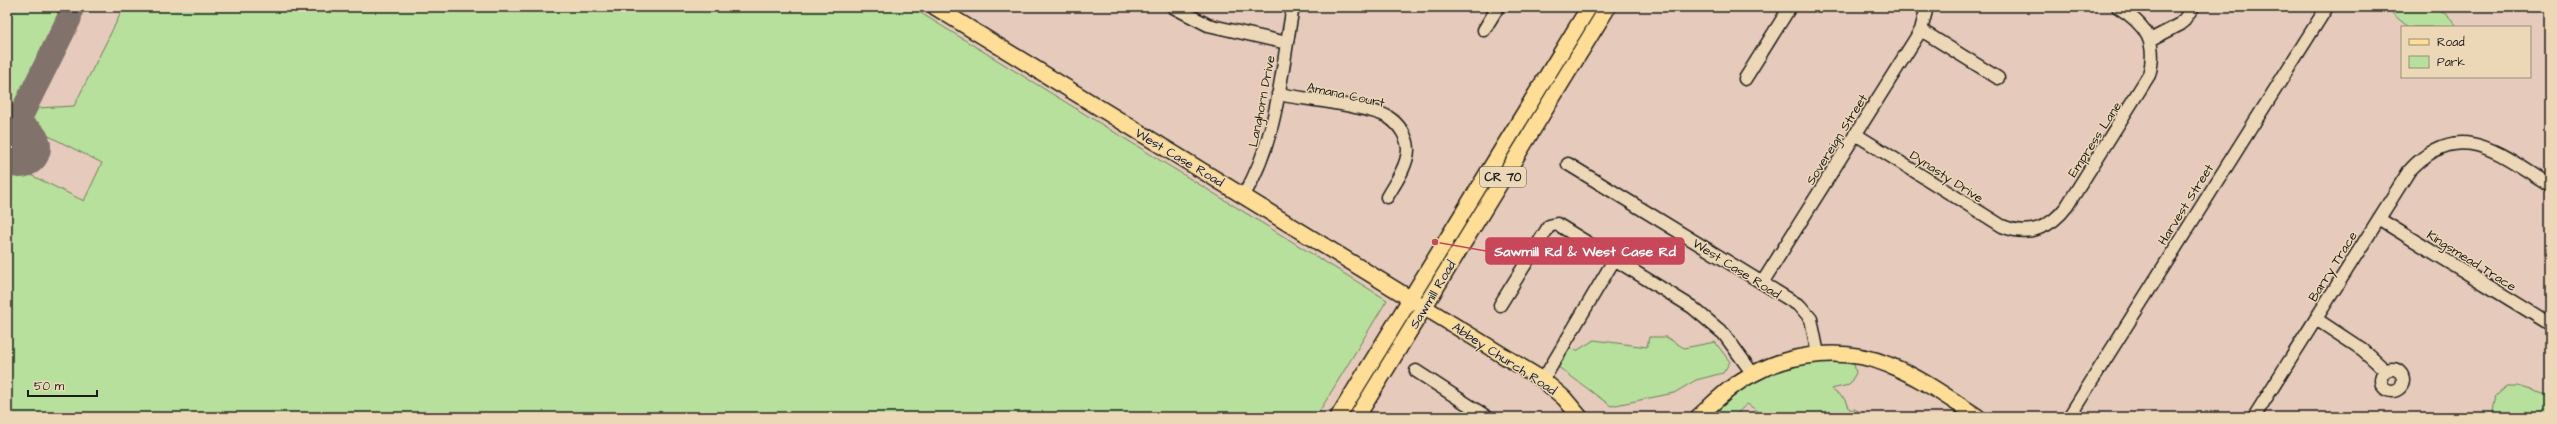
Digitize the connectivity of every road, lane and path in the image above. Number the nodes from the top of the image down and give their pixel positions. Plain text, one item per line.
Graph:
1 (935, 7) edge
2 (1173, 7) edge
3 (1293, 7) edge
4 (1498, 7) edge
5 (1589, 7) edge
6 (1608, 7) edge
7 (1790, 7) edge
8 (1927, 7) edge
9 (2118, 7) edge
10 (2194, 7) edge
11 (2327, 7) edge
12 (1484, 30) dead end
13 (1921, 30) junction
14 (2150, 40) junction
15 (1286, 43) junction
16 (1998, 78) dead end
17 (1745, 79) dead end
18 (1278, 94) junction
19 (1855, 134) junction
20 (1568, 164) dead end
21 (2550, 185) edge
22 (1244, 195) junction
23 (1387, 197) dead end
24 (2379, 219) junction
25 (2027, 231) joint
26 (1614, 260) junction
27 (1762, 283) junction
28 (1410, 298) junction
29 (1500, 305) dead end
30 (1424, 306) junction
31 (2316, 319) junction
32 (2550, 324) edge
33 (1818, 354) junction
34 (1416, 371) dead end
35 (2386, 371) dead end
36 (1753, 374) junction
37 (1543, 380) junction
38 (1705, 415) edge
39 (1338, 417) edge
40 (1357, 417) edge
41 (1487, 417) edge
42 (1580, 417) edge
43 (1978, 417) edge
44 (2069, 417) edge
45 (2254, 417) edge

1 - 22 main road, West Case Road
2 - 15 street
3 - 15 street, Langhorn Drive
4 - 12 street
5 - 28 main road, Sawmill Road / CR 70
6 - 30 main road, Sawmill Road / CR 70
7 - 17 street
8 - 13 street, Sovereign Street
9 - 14 street
10 - 14 street
11 - 44 street, Harvest Street
13 - 16 street
13 - 19 street, Sovereign Street
14 - 25 street, Empress Lane
15 - 18 street, Langhorn Drive
18 - 22 street, Langhorn Drive
18 - 23 street, Amana Court
19 - 25 street, Dynasty Drive
19 - 27 street, Sovereign Street
20 - 27 street, West Case Road
21 - 24 street, Barry Trace
22 - 28 main road, West Case Road
24 - 31 street, Barry Trace
24 - 32 street, Kingsmead Trace
26 - 29 street
26 - 36 street
26 - 37 street
27 - 33 street, West Case Road
28 - 30 main road, West Case Road
28 - 39 main road, Sawmill Road / CR 70
30 - 37 main road, Abbey Church Road
30 - 40 main road, Sawmill Road / CR 70
31 - 35 street
31 - 45 street, Barry Trace
33 - 36 main road
33 - 43 main road
34 - 41 street
36 - 38 main road
37 - 42 main road, Abbey Church Road

